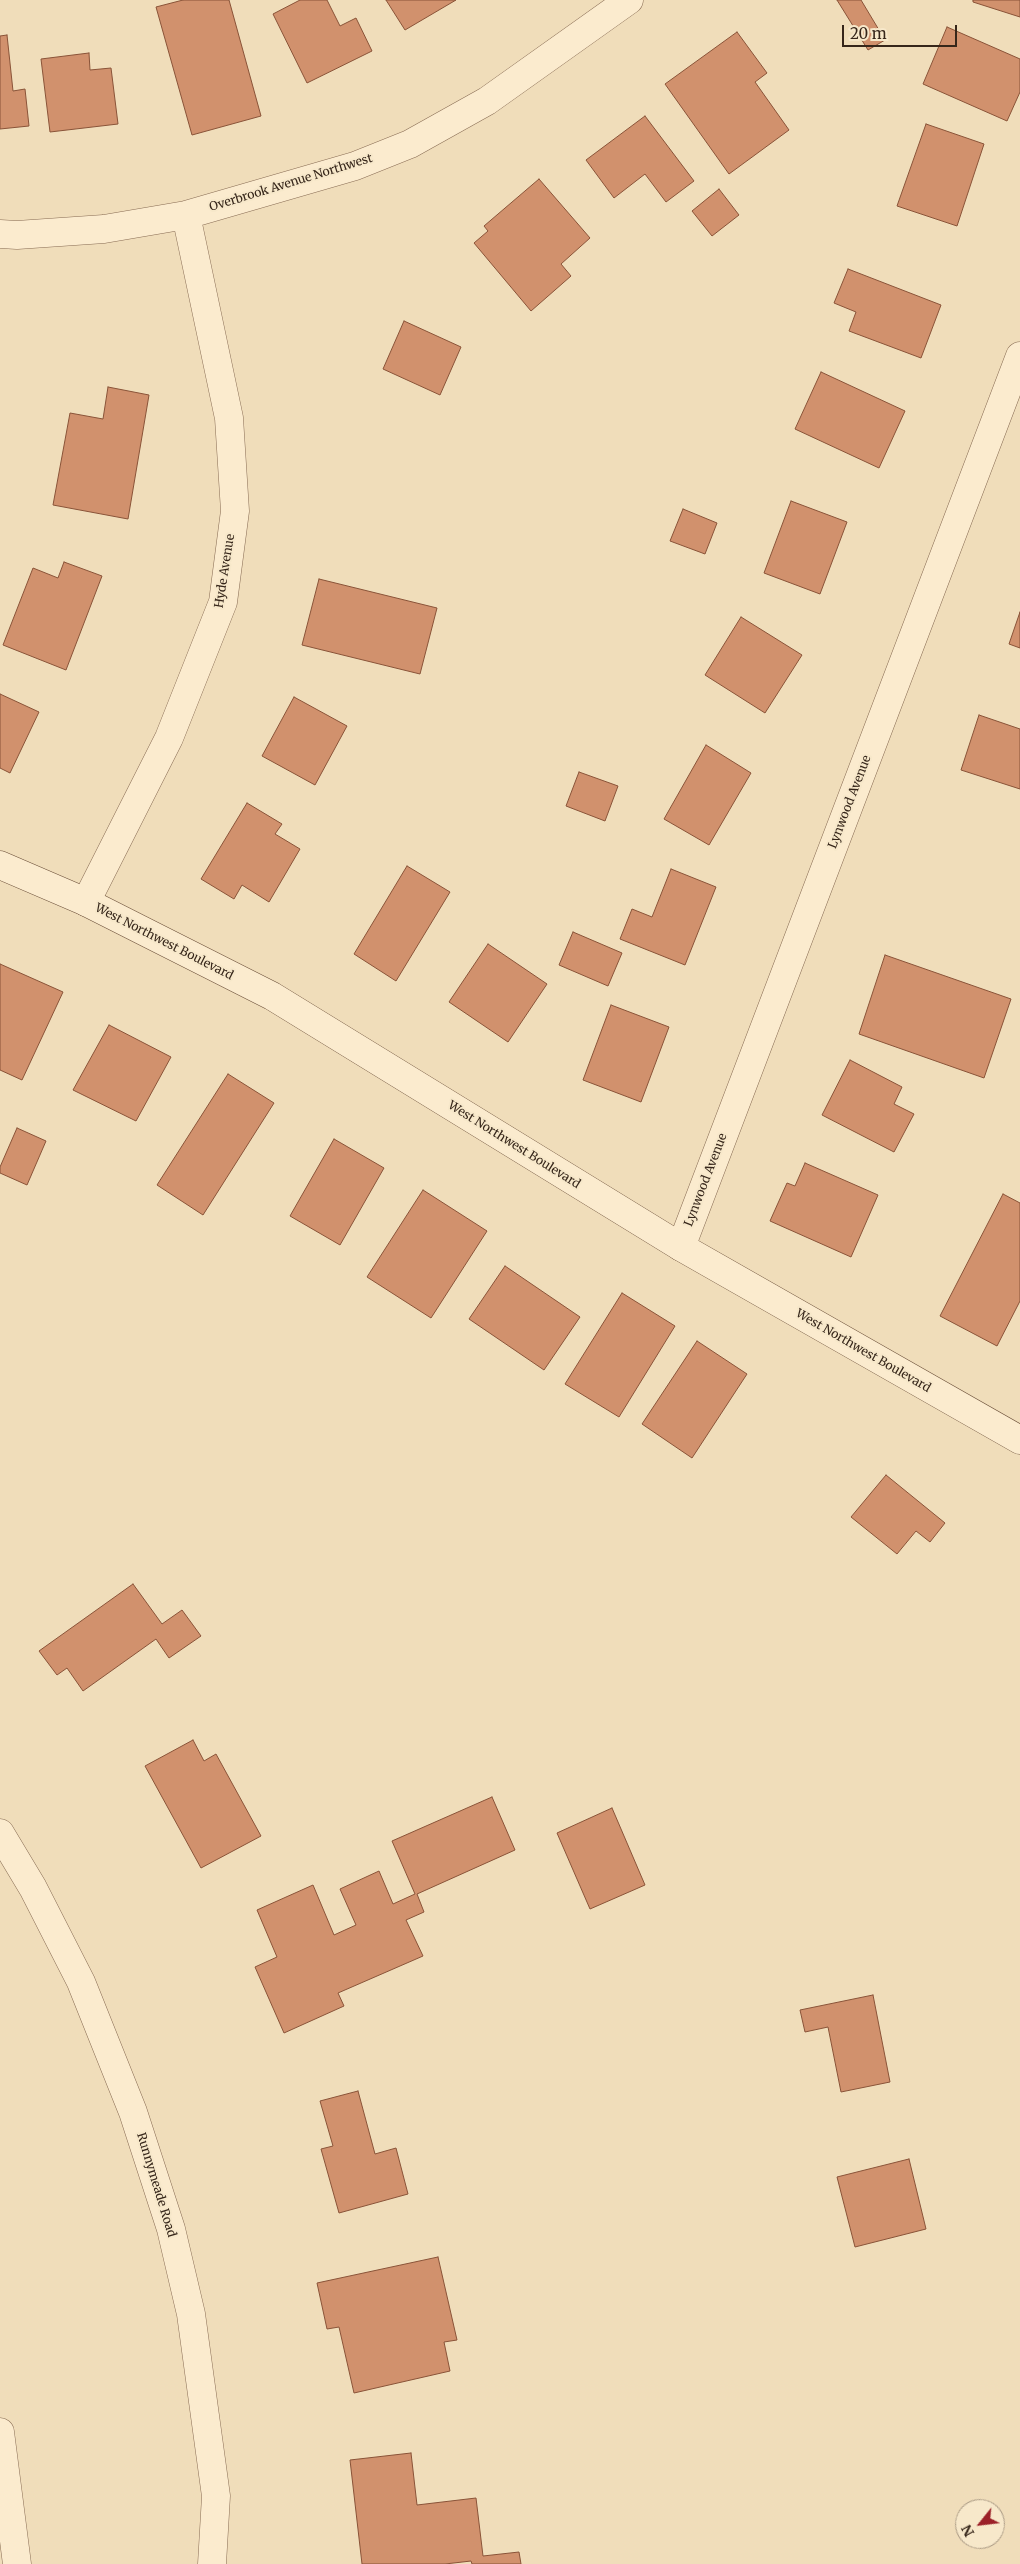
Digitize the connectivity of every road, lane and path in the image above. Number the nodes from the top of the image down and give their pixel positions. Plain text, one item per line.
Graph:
1 (629, 0) edge
2 (186, 215) junction
3 (0, 234) edge
4 (1020, 356) edge
5 (0, 865) edge
6 (86, 902) junction
7 (681, 1248) junction
8 (1020, 1440) edge
9 (0, 1833) edge
10 (0, 2432) edge
11 (17, 2564) edge
12 (212, 2564) edge

1 - 2 street, Overbrook Avenue Northwest
2 - 3 street, Overbrook Avenue Northwest
2 - 6 street, Hyde Avenue
4 - 7 street, Lynwood Avenue
5 - 6 street, West Northwest Boulevard
6 - 7 street, West Northwest Boulevard
7 - 8 street, West Northwest Boulevard
9 - 12 street, Runnymeade Road
10 - 11 street

